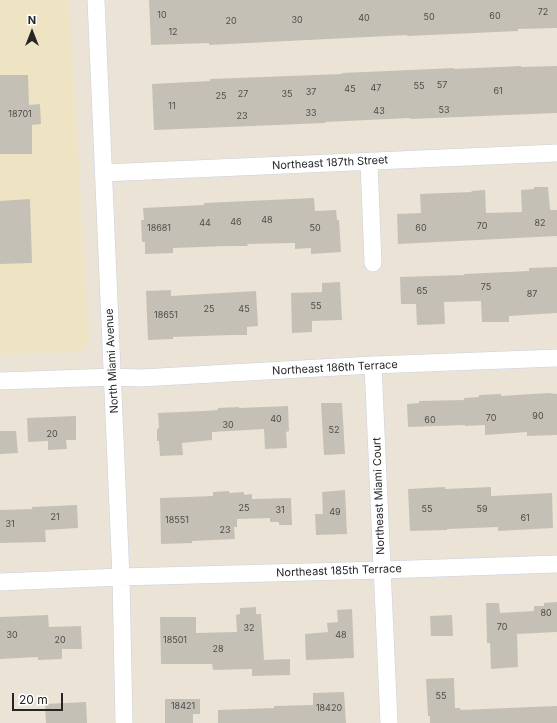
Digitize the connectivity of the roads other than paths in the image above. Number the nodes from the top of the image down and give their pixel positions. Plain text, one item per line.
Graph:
1 (96, 0) edge
2 (557, 153) edge
3 (369, 162) junction
4 (103, 173) junction
5 (373, 263) dead end
6 (557, 358) edge
7 (373, 365) junction
8 (113, 377) junction
9 (0, 381) edge
10 (557, 564) edge
11 (382, 570) junction
12 (121, 577) junction
13 (0, 582) edge
14 (124, 723) edge
15 (389, 723) edge

1 - 4 street, North Miami Avenue
2 - 3 street, Northeast 187th Street
3 - 4 street, Northeast 187th Street
3 - 5 street
4 - 8 street, North Miami Avenue
6 - 7 street, Northeast 186th Terrace
7 - 8 street, Northeast 186th Terrace
7 - 11 street, Northeast Miami Court
8 - 9 street, Northeast 186th Terrace
8 - 12 street, North Miami Avenue
10 - 11 street, Northeast 185th Terrace
11 - 12 street, Northeast 185th Terrace
11 - 15 street, Northeast Miami Court
12 - 13 street, Northeast 185th Terrace
12 - 14 street, North Miami Avenue

